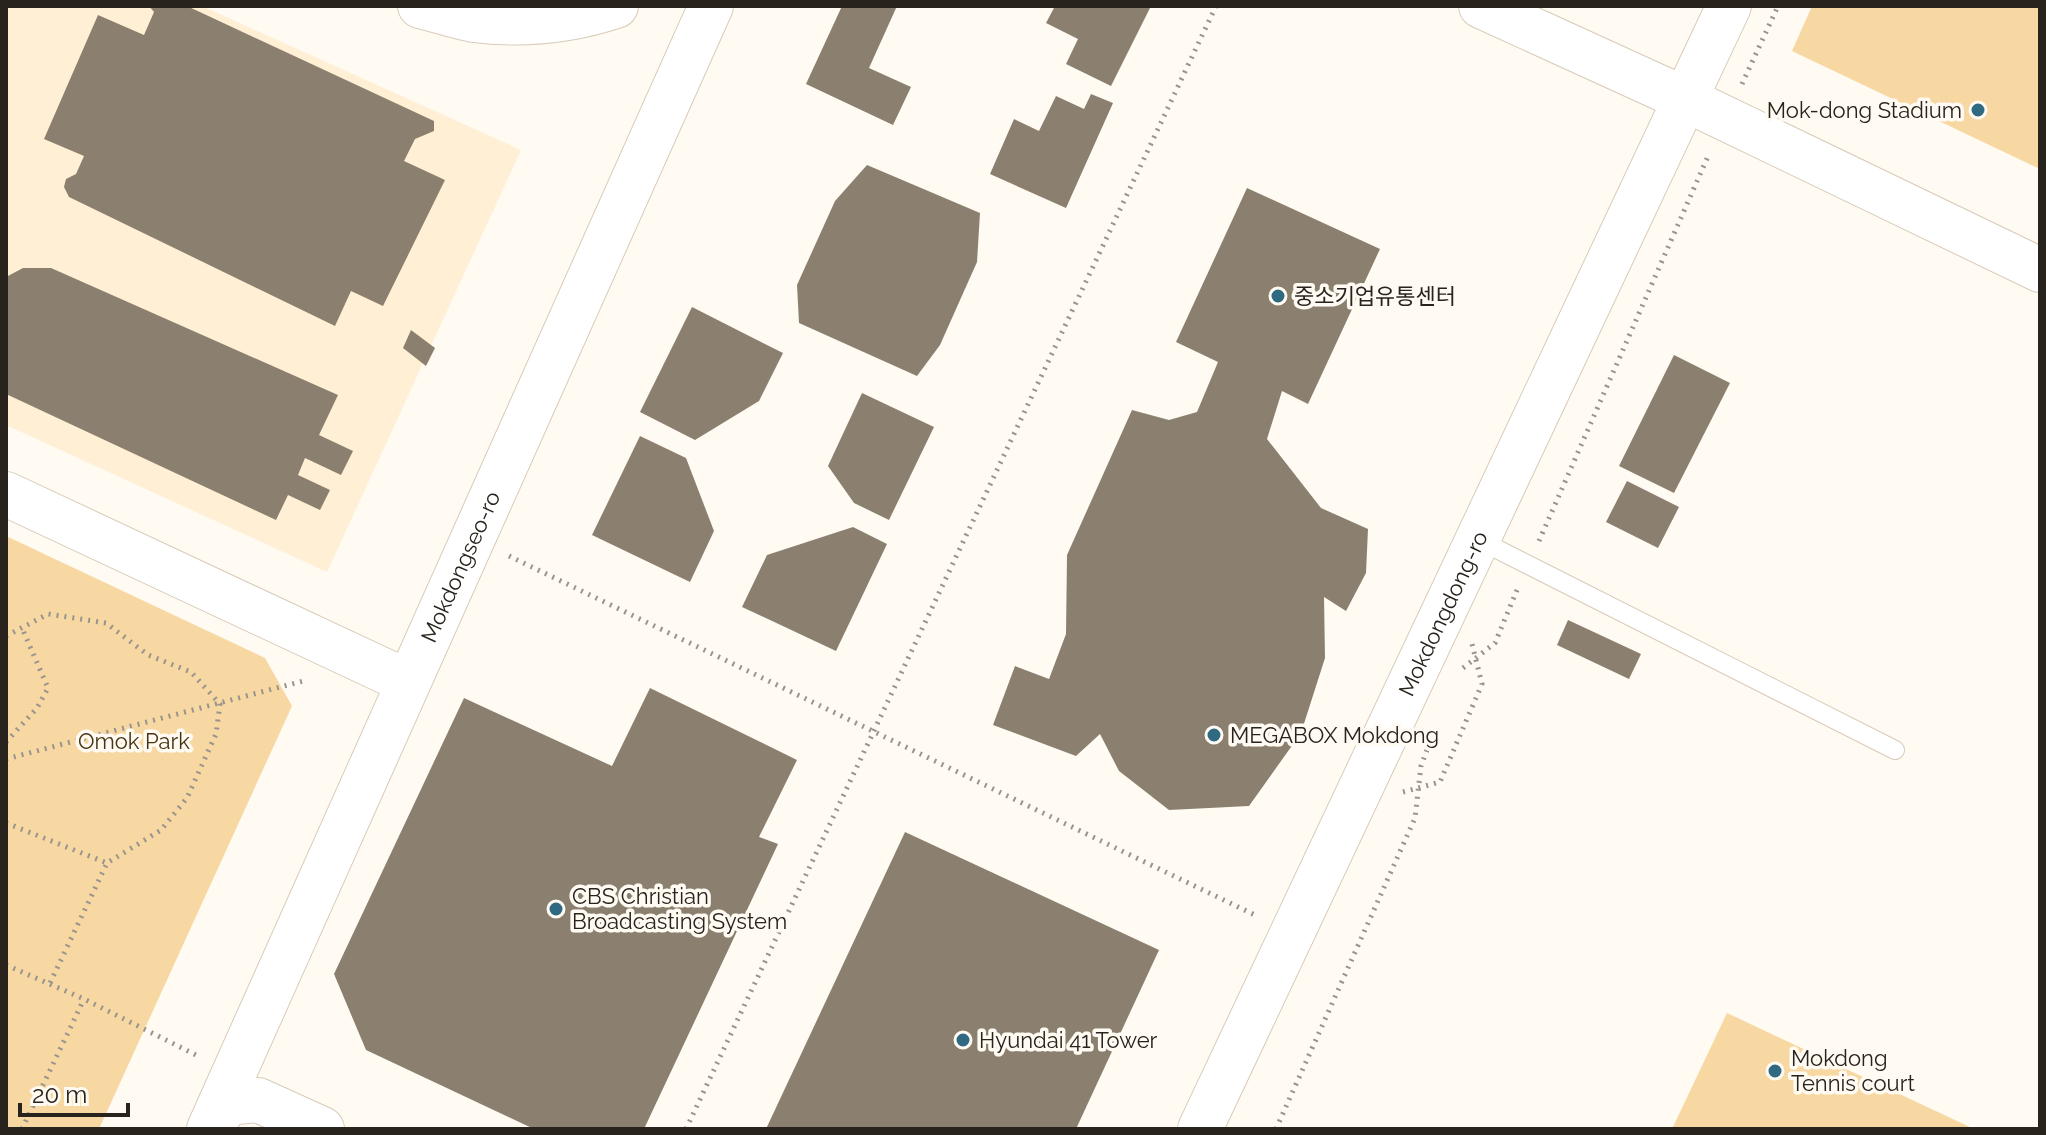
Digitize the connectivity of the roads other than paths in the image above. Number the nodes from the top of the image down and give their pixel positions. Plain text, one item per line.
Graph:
1 (420, 6) edge
2 (616, 6) edge
3 (711, 6) edge
4 (1481, 6) edge
5 (1729, 6) edge
6 (1687, 100) junction
7 (2040, 270) edge
8 (6, 494) edge
9 (1479, 540) junction
10 (408, 682) junction
11 (1895, 750) dead end
12 (210, 1129) edge
13 (322, 1129) edge
14 (1200, 1129) edge

1 - 2 street
3 - 10 street, Mokdongseo-ro
4 - 6 street
5 - 6 street, Mokdongdong-ro
6 - 7 street
6 - 9 street, Mokdongdong-ro
8 - 10 street
9 - 11 lane
9 - 14 street, Mokdongdong-ro
10 - 12 street, Mokdongseo-ro
12 - 13 street

